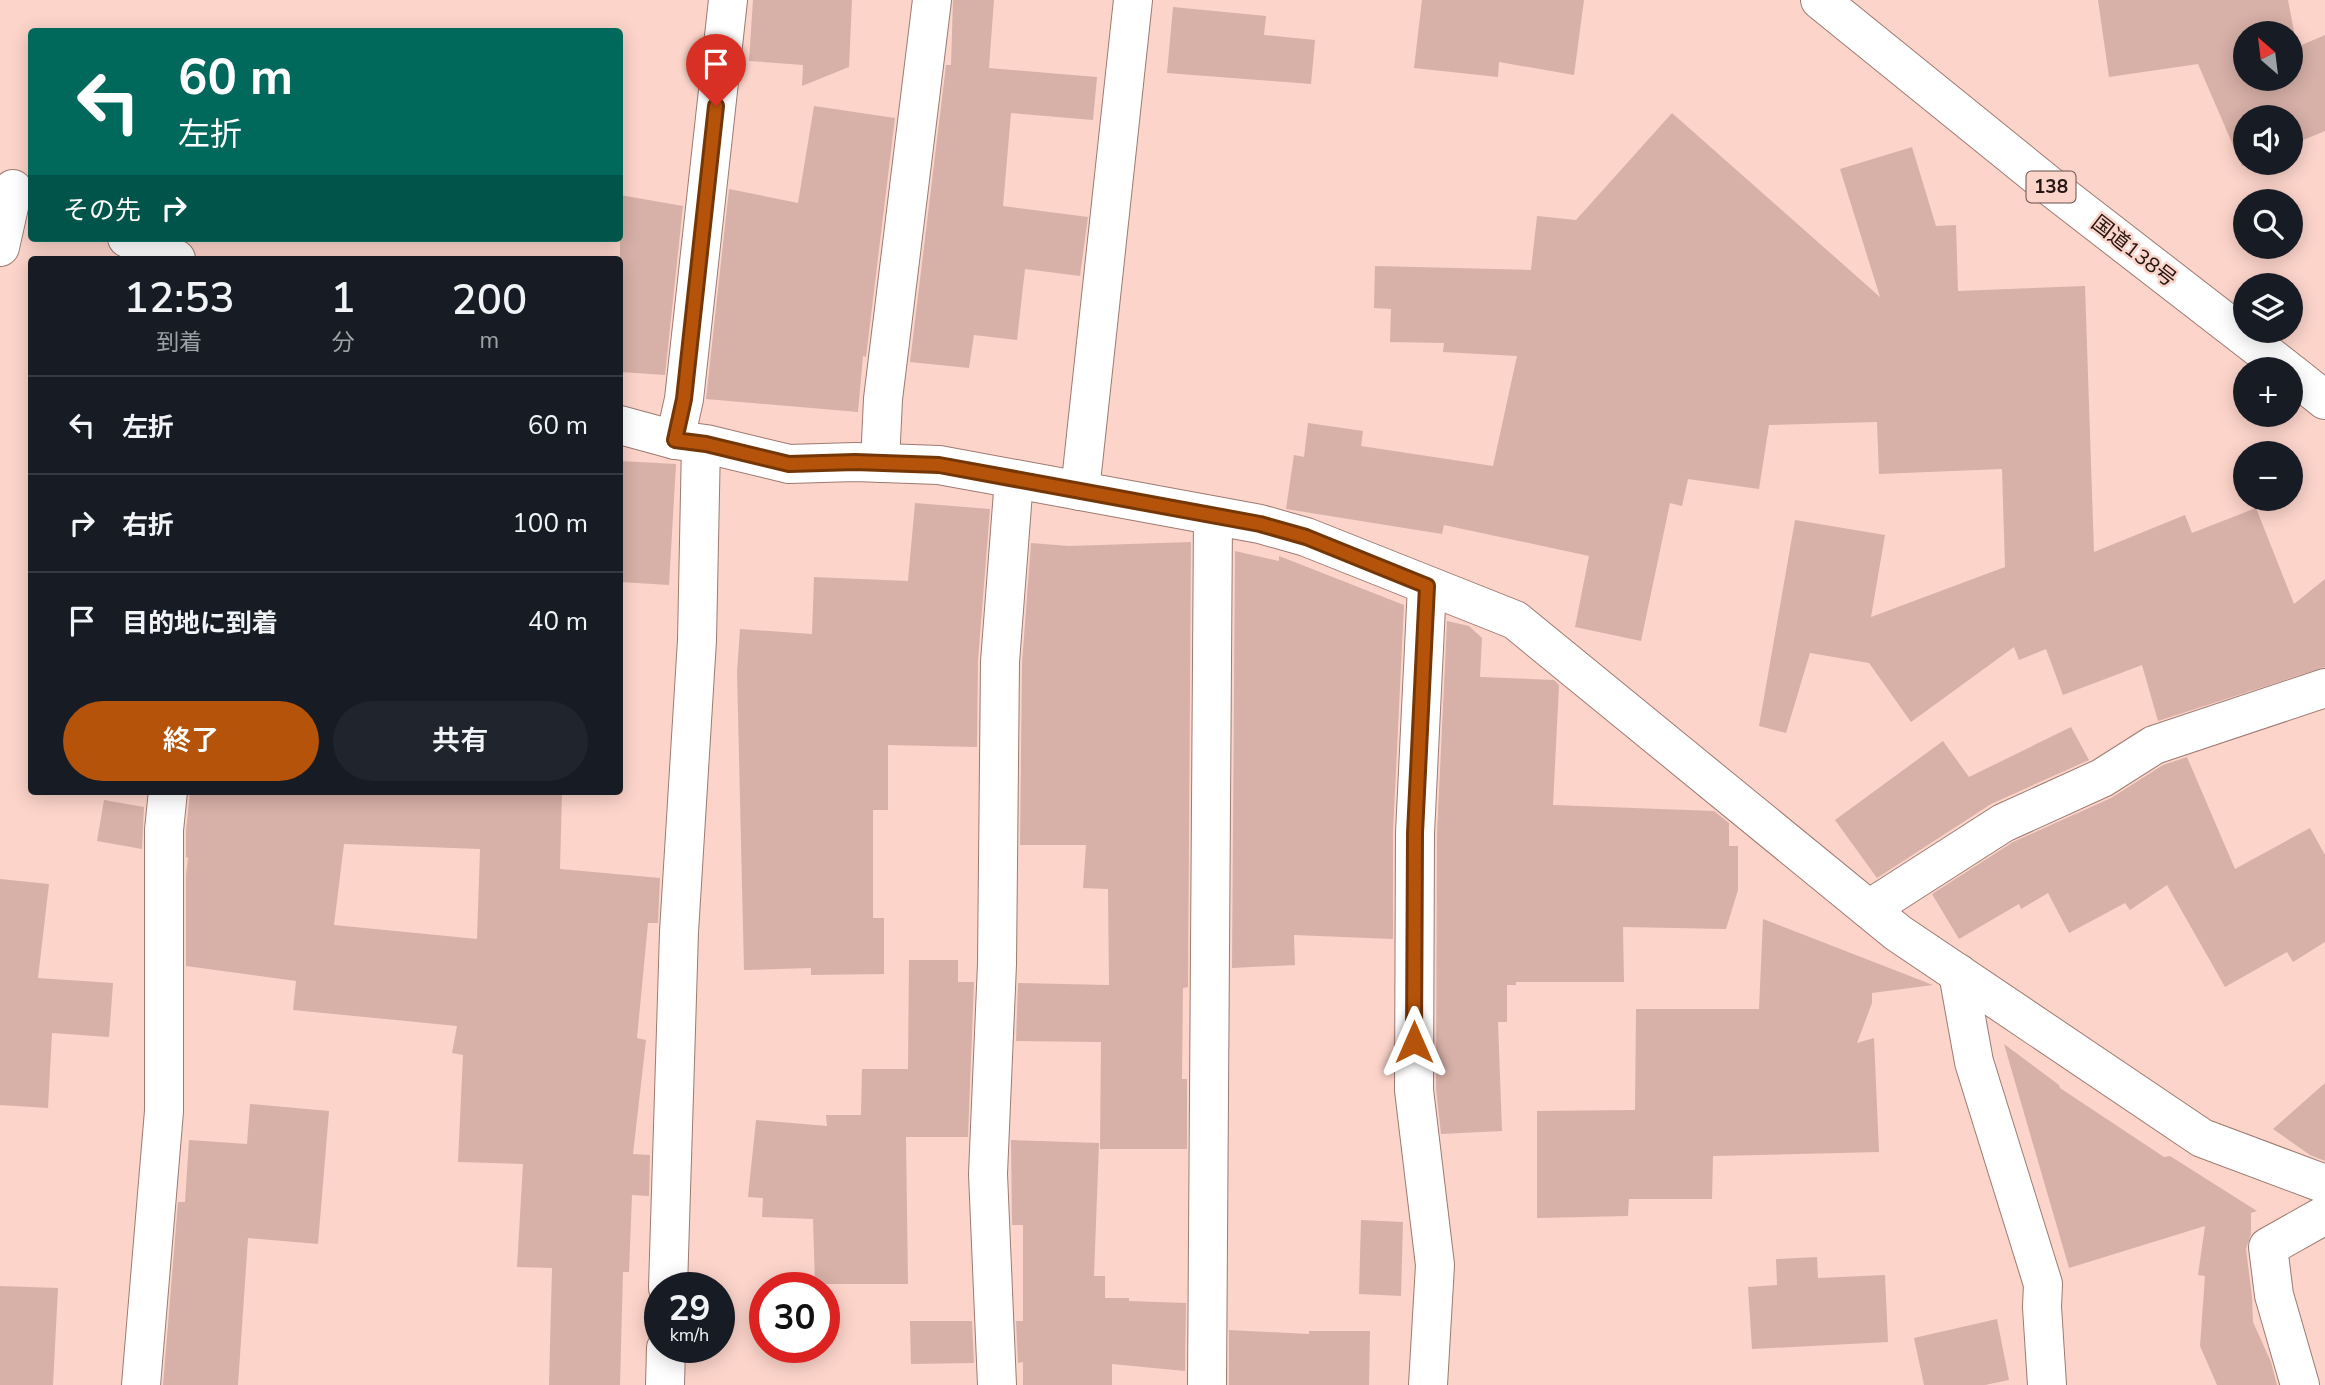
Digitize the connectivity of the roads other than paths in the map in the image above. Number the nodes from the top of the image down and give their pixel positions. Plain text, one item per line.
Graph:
1 (728, 0) edge
2 (932, 0) edge
3 (1133, 0) edge
4 (1820, 0) edge
5 (15, 190) edge
6 (136, 242) edge
7 (0, 247) edge
8 (169, 256) edge
9 (2271, 357) edge
10 (2303, 383) edge
11 (2325, 400) edge
12 (623, 426) edge
13 (688, 442) junction
14 (880, 463) junction
15 (1014, 479) junction
16 (1080, 491) junction
17 (1213, 516) junction
18 (1427, 586) junction
19 (2325, 688) edge
20 (168, 795) edge
21 (1869, 909) junction
22 (1958, 973) junction
23 (2325, 1184) edge
24 (2325, 1214) edge
25 (668, 1272) edge
26 (666, 1363) edge
27 (141, 1385) edge
28 (665, 1385) edge
29 (998, 1385) edge
30 (1207, 1385) edge
31 (1428, 1385) edge
32 (2047, 1385) edge
33 (2300, 1385) edge

1 - 13 main road
2 - 14 main road
3 - 16 main road
4 - 9 main road, 国道138号 / 138
5 - 7 main road
6 - 8 main road
10 - 11 main road
12 - 13 main road
13 - 14 main road
13 - 25 main road
14 - 15 main road
15 - 16 main road
15 - 29 main road
16 - 17 main road
17 - 18 main road
17 - 30 main road
18 - 21 main road
18 - 31 main road
19 - 21 main road
20 - 27 main road
21 - 22 main road
22 - 23 main road
22 - 32 main road
24 - 33 main road
26 - 28 main road

